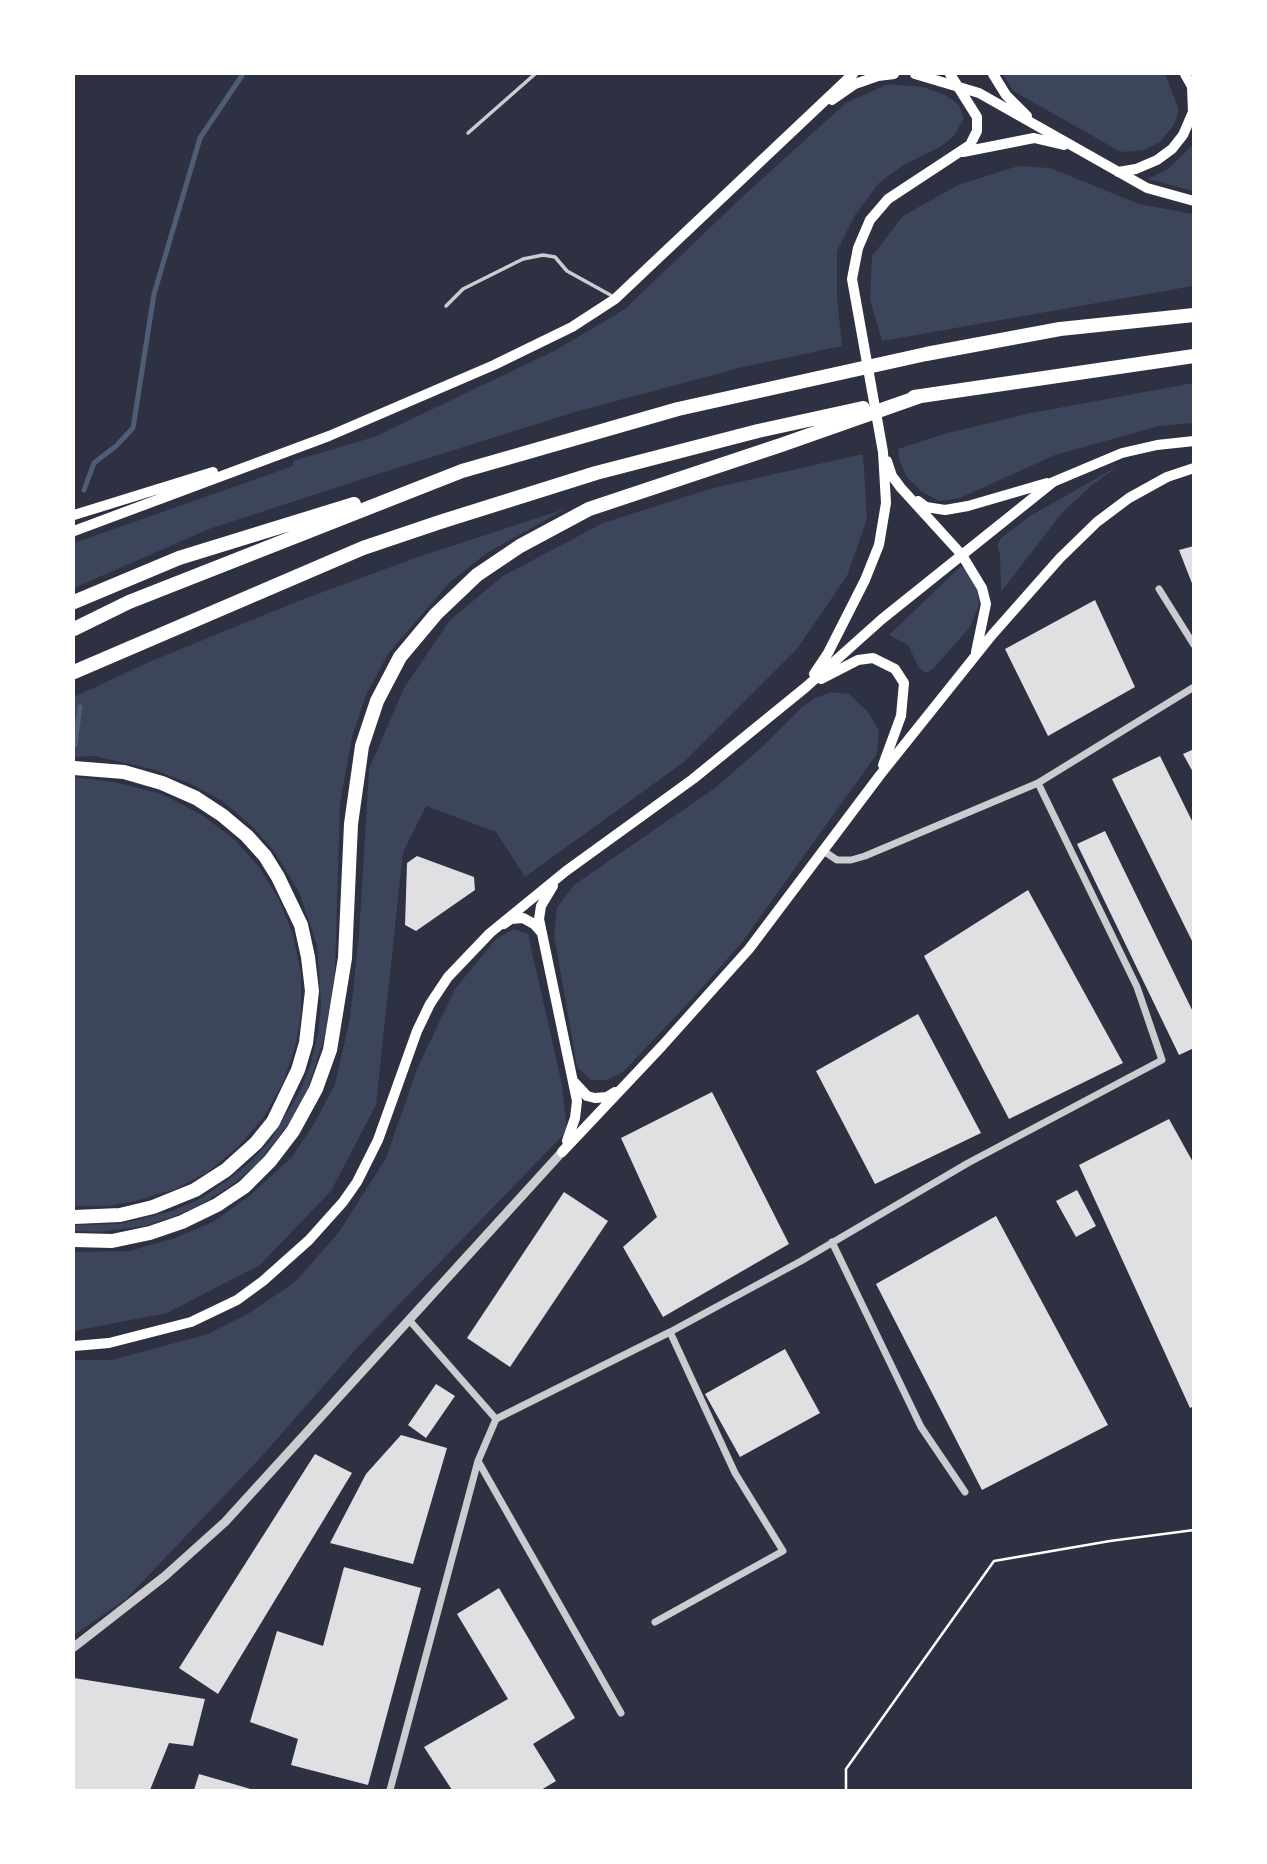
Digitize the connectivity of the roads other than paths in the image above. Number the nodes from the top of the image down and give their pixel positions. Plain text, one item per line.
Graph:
1 (535, 74) edge
2 (853, 74) edge
3 (894, 74) edge
4 (915, 74) edge
5 (950, 74) edge
6 (993, 74) edge
7 (1185, 74) edge
8 (959, 88) junction
9 (1193, 89) edge
10 (801, 121) junction
11 (1033, 123) junction
12 (468, 133) dead end
13 (1074, 147) junction
14 (957, 154) junction
15 (1118, 172) junction
16 (1194, 201) edge
17 (615, 299) junction
18 (446, 306) dead end
19 (1194, 315) edge
20 (1194, 356) edge
21 (921, 396) junction
22 (329, 436) junction
23 (1194, 441) edge
24 (883, 452) junction
25 (1194, 468) edge
26 (462, 471) junction
27 (1053, 482) junction
28 (901, 488) junction
29 (74, 515) edge
30 (74, 531) edge
31 (962, 555) junction
32 (1159, 589) dead end
33 (74, 602) edge
34 (74, 629) edge
35 (1194, 645) edge
36 (974, 658) junction
37 (74, 672) edge
38 (806, 687) junction
39 (1194, 687) edge
40 (74, 768) edge
41 (880, 775) junction
42 (1038, 783) junction
43 (822, 850) junction
44 (566, 871) junction
45 (489, 933) junction
46 (544, 936) junction
47 (574, 1081) junction
48 (626, 1085) junction
49 (562, 1152) junction
50 (74, 1217) edge
51 (74, 1240) edge
52 (832, 1242) junction
53 (410, 1321) junction
54 (670, 1332) junction
55 (74, 1346) edge
56 (496, 1419) junction
57 (478, 1461) junction
58 (965, 1492) dead end
59 (655, 1622) dead end
60 (74, 1647) edge
61 (621, 1713) dead end
62 (390, 1790) edge

1 - 12 lane
2 - 10 main road
3 - 10 main road
4 - 8 main road
5 - 8 main road
6 - 11 main road
7 - 9 main road
8 - 11 main road
8 - 14 main road
9 - 15 main road
10 - 17 main road
11 - 13 main road
13 - 14 main road
13 - 15 main road
14 - 24 main road
15 - 16 main road
17 - 18 lane
17 - 22 main road
19 - 26 highway
20 - 21 highway
21 - 37 highway
21 - 51 highway
22 - 29 main road
22 - 30 main road
23 - 27 main road
24 - 28 main road
24 - 38 main road
25 - 36 main road
26 - 33 highway
26 - 34 highway
27 - 28 main road
27 - 31 main road
28 - 31 main road
31 - 36 main road
31 - 38 main road
32 - 35 street
36 - 41 main road
38 - 41 main road
38 - 44 main road
39 - 42 street
40 - 50 highway
41 - 43 main road
42 - 43 street
42 - 52 street
43 - 48 main road
44 - 45 main road
44 - 46 main road
45 - 46 main road
45 - 55 main road
46 - 47 main road
47 - 48 main road
47 - 49 main road
48 - 49 main road
49 - 53 street
52 - 54 street
52 - 58 street
53 - 56 street
53 - 60 street
54 - 56 street
54 - 59 street
56 - 57 street
57 - 61 street
57 - 62 street

